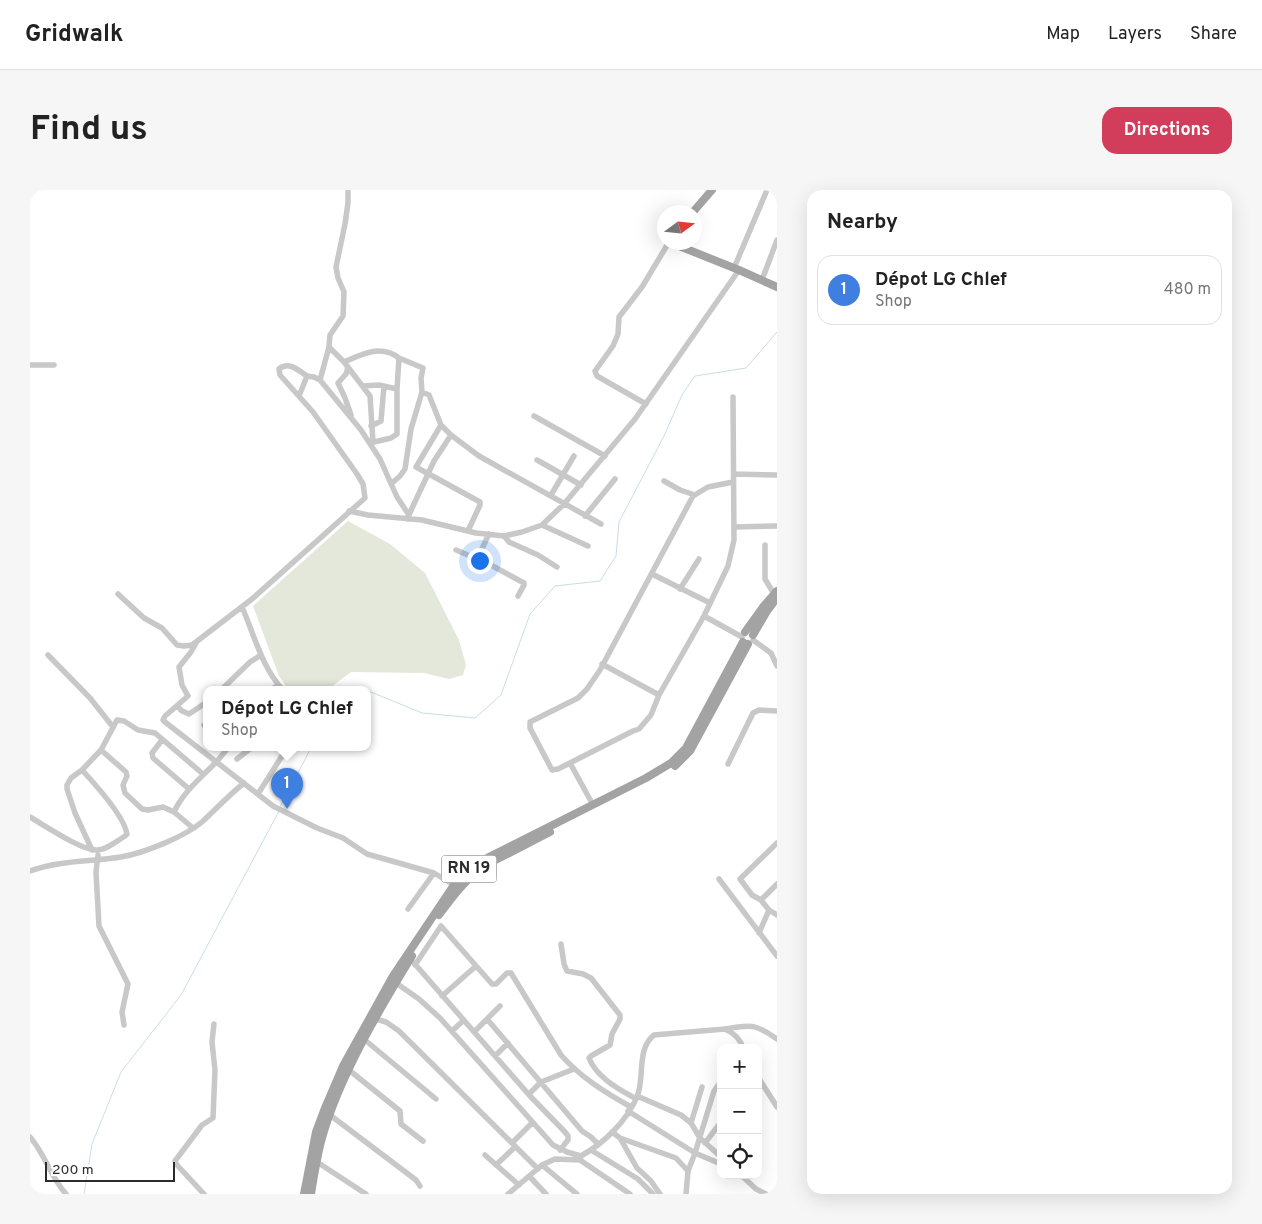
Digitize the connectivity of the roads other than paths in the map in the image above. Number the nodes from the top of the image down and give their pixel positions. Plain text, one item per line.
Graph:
1 (348, 190) edge
2 (712, 190) edge
3 (767, 190) edge
4 (699, 205) edge
5 (777, 240) edge
6 (664, 250) edge
7 (689, 250) edge
8 (737, 269) junction
9 (762, 280) junction
10 (777, 287) edge
11 (329, 348) junction
12 (399, 358) junction
13 (30, 365) edge
14 (54, 365) dead end
15 (346, 365) junction
16 (307, 376) junction
17 (320, 380) junction
18 (363, 386) junction
19 (384, 386) junction
20 (396, 389) junction
21 (422, 392) junction
22 (299, 396) junction
23 (734, 397) dead end
24 (646, 404) junction
25 (351, 415) junction
26 (534, 416) dead end
27 (441, 425) junction
28 (371, 426) junction
29 (451, 435) junction
30 (372, 443) junction
31 (574, 456) dead end
32 (605, 456) junction
33 (536, 460) dead end
34 (428, 473) junction
35 (734, 474) junction
36 (777, 474) edge
37 (563, 475) junction
38 (615, 479) dead end
39 (664, 481) dead end
40 (733, 482) junction
41 (392, 483) junction
42 (581, 485) junction
43 (551, 495) junction
44 (695, 495) junction
45 (564, 504) junction
46 (349, 511) junction
47 (586, 516) junction
48 (408, 517) junction
49 (601, 524) dead end
50 (542, 525) junction
51 (777, 526) edge
52 (734, 527) junction
53 (468, 531) junction
54 (489, 534) junction
55 (504, 536) junction
56 (765, 544) dead end
57 (588, 546) dead end
58 (456, 550) dead end
59 (477, 558) junction
60 (699, 559) dead end
61 (557, 567) dead end
62 (652, 574) junction
63 (680, 589) junction
64 (118, 594) dead end
65 (776, 594) edge
66 (518, 596) dead end
67 (710, 603) junction
68 (242, 607) junction
69 (704, 616) junction
70 (747, 638) junction
71 (196, 642) junction
72 (48, 655) dead end
73 (261, 655) junction
74 (777, 663) edge
75 (602, 664) junction
76 (278, 685) edge
77 (225, 686) edge
78 (659, 695) junction
79 (203, 705) edge
80 (177, 706) junction
81 (777, 711) edge
82 (113, 726) junction
83 (162, 740) junction
84 (101, 750) junction
85 (225, 751) edge
86 (247, 751) edge
87 (285, 751) edge
88 (237, 759) dead end
89 (217, 762) junction
90 (570, 763) junction
91 (728, 764) dead end
92 (82, 770) junction
93 (203, 774) junction
94 (244, 783) junction
95 (189, 789) junction
96 (258, 794) junction
97 (593, 807) junction
98 (174, 812) junction
99 (30, 817) edge
100 (193, 828) junction
101 (777, 843) edge
102 (92, 850) junction
103 (99, 851) junction
104 (97, 859) junction
105 (30, 871) edge
106 (434, 873) junction
107 (719, 879) dead end
108 (777, 884) edge
109 (457, 885) junction
110 (761, 900) junction
111 (408, 908) dead end
112 (769, 910) junction
113 (777, 915) edge
114 (759, 933) junction
115 (561, 944) dead end
116 (777, 956) edge
117 (413, 963) junction
118 (476, 966) junction
119 (394, 982) junction
120 (442, 996) junction
121 (500, 1006) dead end
122 (376, 1019) junction
123 (487, 1019) junction
124 (464, 1020) junction
125 (124, 1024) dead end
126 (214, 1024) dead end
127 (725, 1029) junction
128 (452, 1031) junction
129 (474, 1032) junction
130 (777, 1039) edge
131 (365, 1040) junction
132 (508, 1043) junction
133 (741, 1044) edge
134 (496, 1055) junction
135 (574, 1069) junction
136 (346, 1071) junction
137 (541, 1082) junction
138 (762, 1083) edge
139 (702, 1087) dead end
140 (717, 1087) edge
141 (529, 1094) junction
142 (636, 1097) junction
143 (436, 1099) dead end
144 (777, 1106) edge
145 (629, 1109) junction
146 (330, 1115) junction
147 (532, 1123) junction
148 (691, 1123) junction
149 (717, 1127) edge
150 (612, 1132) junction
151 (30, 1137) edge
152 (620, 1138) junction
153 (700, 1138) junction
154 (423, 1140) dead end
155 (705, 1143) junction
156 (598, 1144) junction
157 (513, 1145) junction
158 (560, 1150) junction
159 (591, 1150) junction
160 (695, 1153) junction
161 (717, 1154) edge
162 (485, 1155) dead end
163 (581, 1158) junction
164 (317, 1162) junction
165 (717, 1162) edge
166 (496, 1165) junction
167 (540, 1167) junction
168 (688, 1170) junction
169 (529, 1176) junction
170 (744, 1179) edge
171 (519, 1185) junction
172 (420, 1186) dead end
173 (754, 1191) edge
174 (66, 1194) edge
175 (204, 1194) edge
176 (304, 1194) edge
177 (311, 1194) edge
178 (366, 1194) edge
179 (508, 1194) edge
180 (546, 1194) edge
181 (577, 1194) edge
182 (630, 1194) edge
183 (653, 1194) edge
184 (660, 1194) edge
185 (686, 1194) edge
186 (766, 1194) edge

1 - 11 street
2 - 4 main road
3 - 8 street
5 - 9 street
6 - 24 street
7 - 8 main road
8 - 9 main road
8 - 24 street
9 - 10 main road
11 - 15 street
11 - 17 street
12 - 15 street
12 - 20 street
12 - 21 street
13 - 14 street
15 - 18 street
15 - 25 street
16 - 17 street
16 - 22 street
16 - 22 street
17 - 25 street
18 - 19 street
18 - 28 street
19 - 20 street
19 - 28 street
20 - 30 street
21 - 27 street
21 - 41 street
22 - 46 street
23 - 35 street
24 - 32 street
25 - 30 street
26 - 32 street
27 - 29 street
27 - 34 street
28 - 30 street
29 - 34 street
29 - 43 street
30 - 41 street
31 - 37 street
32 - 42 street
33 - 37 street
34 - 48 street
34 - 53 street
35 - 36 street
35 - 40 street
37 - 42 street
37 - 43 street
38 - 47 street
39 - 44 street
40 - 44 street
40 - 52 street
41 - 48 street
42 - 45 street
43 - 45 street
44 - 62 street
45 - 47 street
45 - 50 street
46 - 48 street
46 - 68 street
47 - 49 street
48 - 53 street
50 - 55 street
50 - 57 street
51 - 52 street
52 - 67 street
53 - 54 street
54 - 55 street
54 - 59 street
55 - 61 street
56 - 65 street
58 - 59 street
59 - 66 street
60 - 63 street
62 - 63 street
62 - 75 street
63 - 67 street
64 - 71 street
65 - 70 main road, RN 19
67 - 69 street
68 - 71 street
68 - 73 street
69 - 70 street
69 - 78 street
70 - 74 street
70 - 97 main road, RN 19
71 - 80 street
72 - 82 street
73 - 76 street
73 - 77 street
75 - 78 street
75 - 90 street
78 - 90 street
79 - 80 street
80 - 89 street
81 - 91 street
82 - 83 street
82 - 84 street
83 - 93 street
83 - 95 street
84 - 92 street
84 - 98 street
85 - 89 street
86 - 88 street
87 - 96 street
89 - 93 street
89 - 94 street
90 - 97 street
92 - 102 street
92 - 103 street
93 - 95 street
94 - 96 street
94 - 100 street
95 - 98 street
96 - 106 street
97 - 109 main road, RN 19
98 - 100 street
99 - 102 street
100 - 104 street
101 - 110 street
102 - 103 street
103 - 104 street
104 - 105 street
104 - 125 street
106 - 109 street
106 - 111 street
107 - 114 street
108 - 110 street
109 - 117 main road, RN 19
109 - 119 main road, RN 19
110 - 112 street
112 - 113 street
112 - 114 street
114 - 116 street
115 - 142 street
117 - 118 street
117 - 119 main road, RN 19
117 - 120 street
118 - 120 street
118 - 135 street
119 - 122 main road, RN 19
119 - 128 street
119 - 136 main road, RN 19
120 - 124 street
121 - 123 street
122 - 131 main road, RN 19
122 - 157 street
123 - 129 street
123 - 132 street
124 - 128 street
124 - 129 street
126 - 175 street
127 - 130 street
127 - 133 street
127 - 142 street
128 - 147 street
129 - 134 street
131 - 136 main road, RN 19
131 - 143 street
132 - 134 street
132 - 137 street
134 - 141 street
135 - 137 street
135 - 145 street
136 - 146 main road, RN 19
136 - 154 street
136 - 176 main road, RN 19
137 - 141 street
137 - 156 street
138 - 144 street
139 - 148 street
140 - 153 street
141 - 158 street
142 - 145 street
142 - 148 street
145 - 150 street
145 - 160 street
146 - 164 main road, RN 19
146 - 172 street
147 - 157 street
147 - 158 street
148 - 153 street
149 - 155 street
150 - 152 street
150 - 156 street
151 - 174 street
152 - 168 street
152 - 184 street
153 - 155 street
153 - 160 street
155 - 161 street
156 - 159 street
157 - 166 street
157 - 167 street
158 - 163 street
159 - 163 street
159 - 183 street
160 - 165 street
160 - 168 street
162 - 166 street
163 - 167 street
163 - 182 street
164 - 177 main road, RN 19
164 - 178 street
166 - 171 street
167 - 169 street
167 - 181 street
168 - 185 street
169 - 171 street
169 - 180 street
170 - 173 street
171 - 179 street
173 - 186 street

